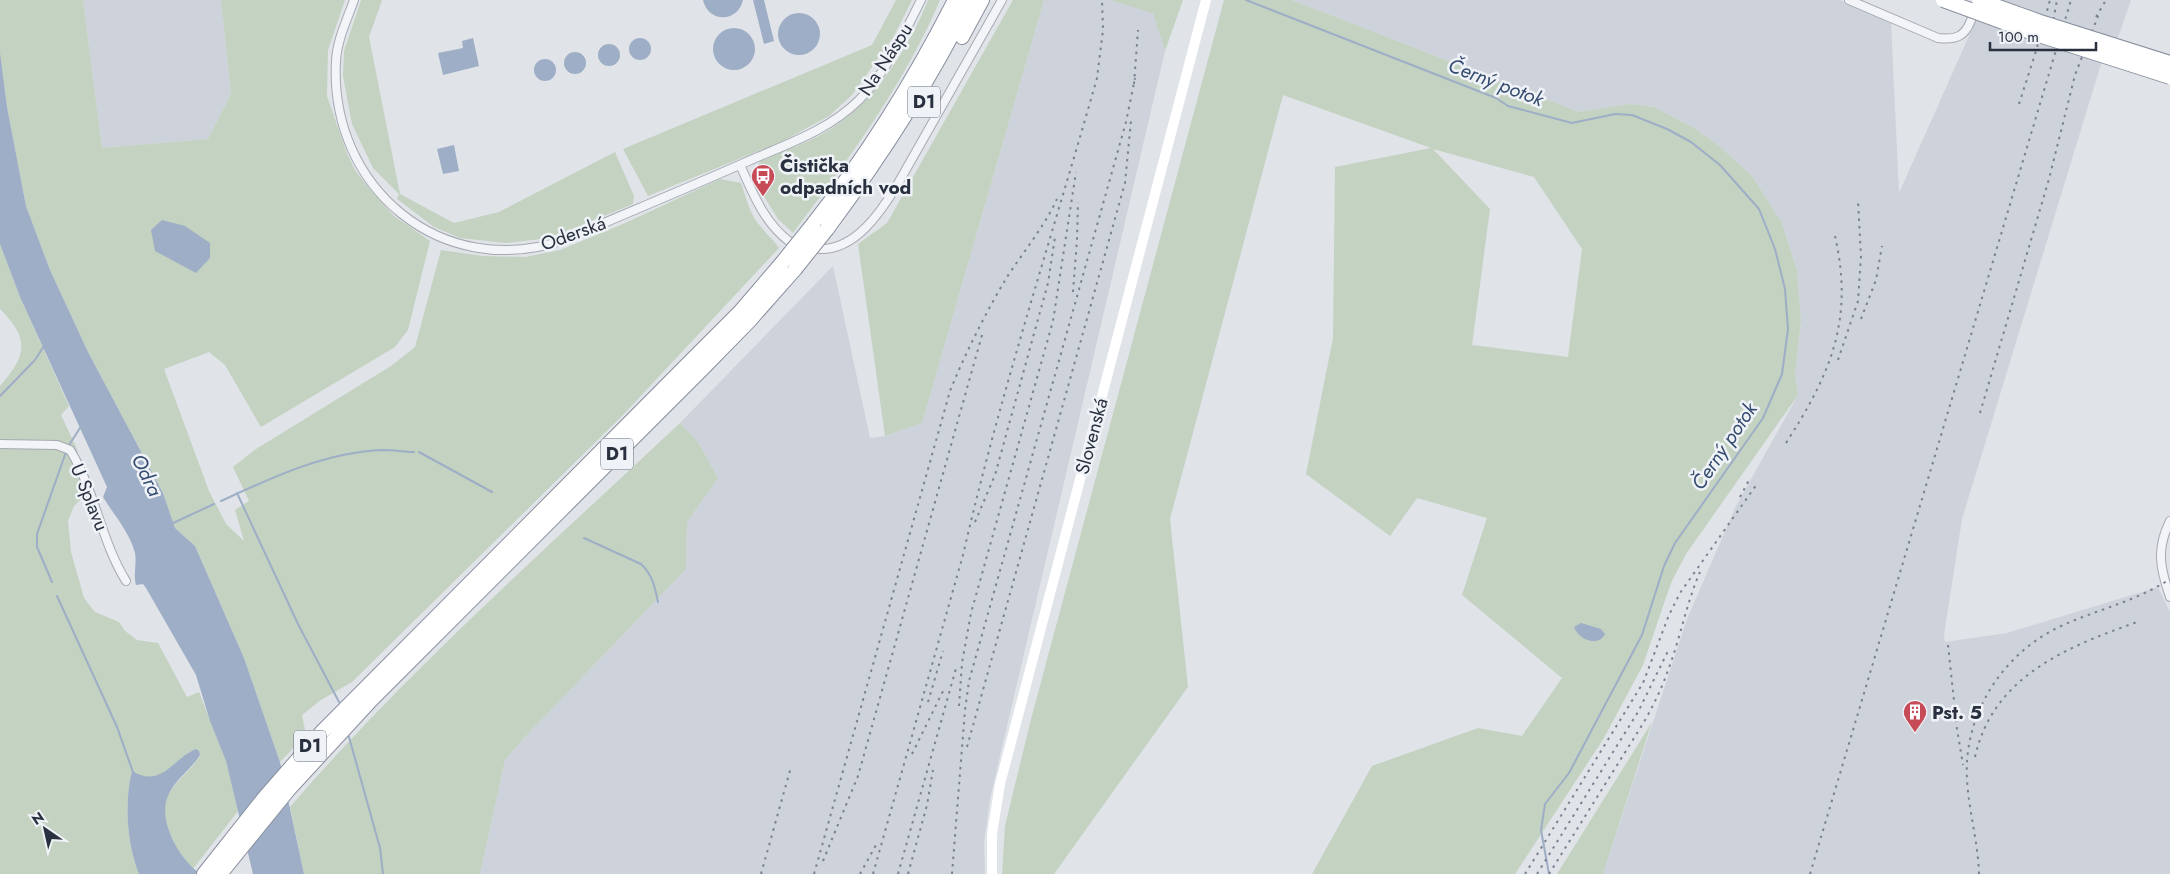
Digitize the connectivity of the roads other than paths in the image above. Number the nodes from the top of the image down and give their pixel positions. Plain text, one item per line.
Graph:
1 (354, 0) edge
2 (921, 0) edge
3 (947, 0) edge
4 (955, 0) edge
5 (970, 0) edge
6 (982, 0) edge
7 (1002, 0) edge
8 (1849, 0) edge
9 (1943, 0) edge
10 (1979, 0) edge
11 (1205, 3) edge
12 (1971, 20) dead end
13 (2170, 64) edge
14 (2170, 77) edge
15 (866, 152) junction
16 (740, 165) junction
17 (853, 195) junction
18 (790, 242) dead end
19 (820, 249) dead end
20 (789, 266) junction
21 (0, 444) edge
22 (2170, 521) edge
23 (126, 581) dead end
24 (2170, 597) edge
25 (431, 631) junction
26 (204, 874) edge
27 (220, 874) edge
28 (992, 874) edge

1 - 16 street, Oderská
2 - 16 street, Na Náspu
3 - 15 highway, D1
4 - 15 highway, D1
5 - 17 highway, D1
6 - 17 highway, D1
7 - 19 street
8 - 12 street
9 - 14 highway, bridge
10 - 13 highway, bridge
11 - 28 street, Slovenská
15 - 20 highway, D1, bridge
16 - 18 street
17 - 20 highway, D1, bridge
20 - 25 highway, D1
21 - 23 street, U Splavu
22 - 24 street
25 - 26 highway, D1
25 - 27 highway, D1

